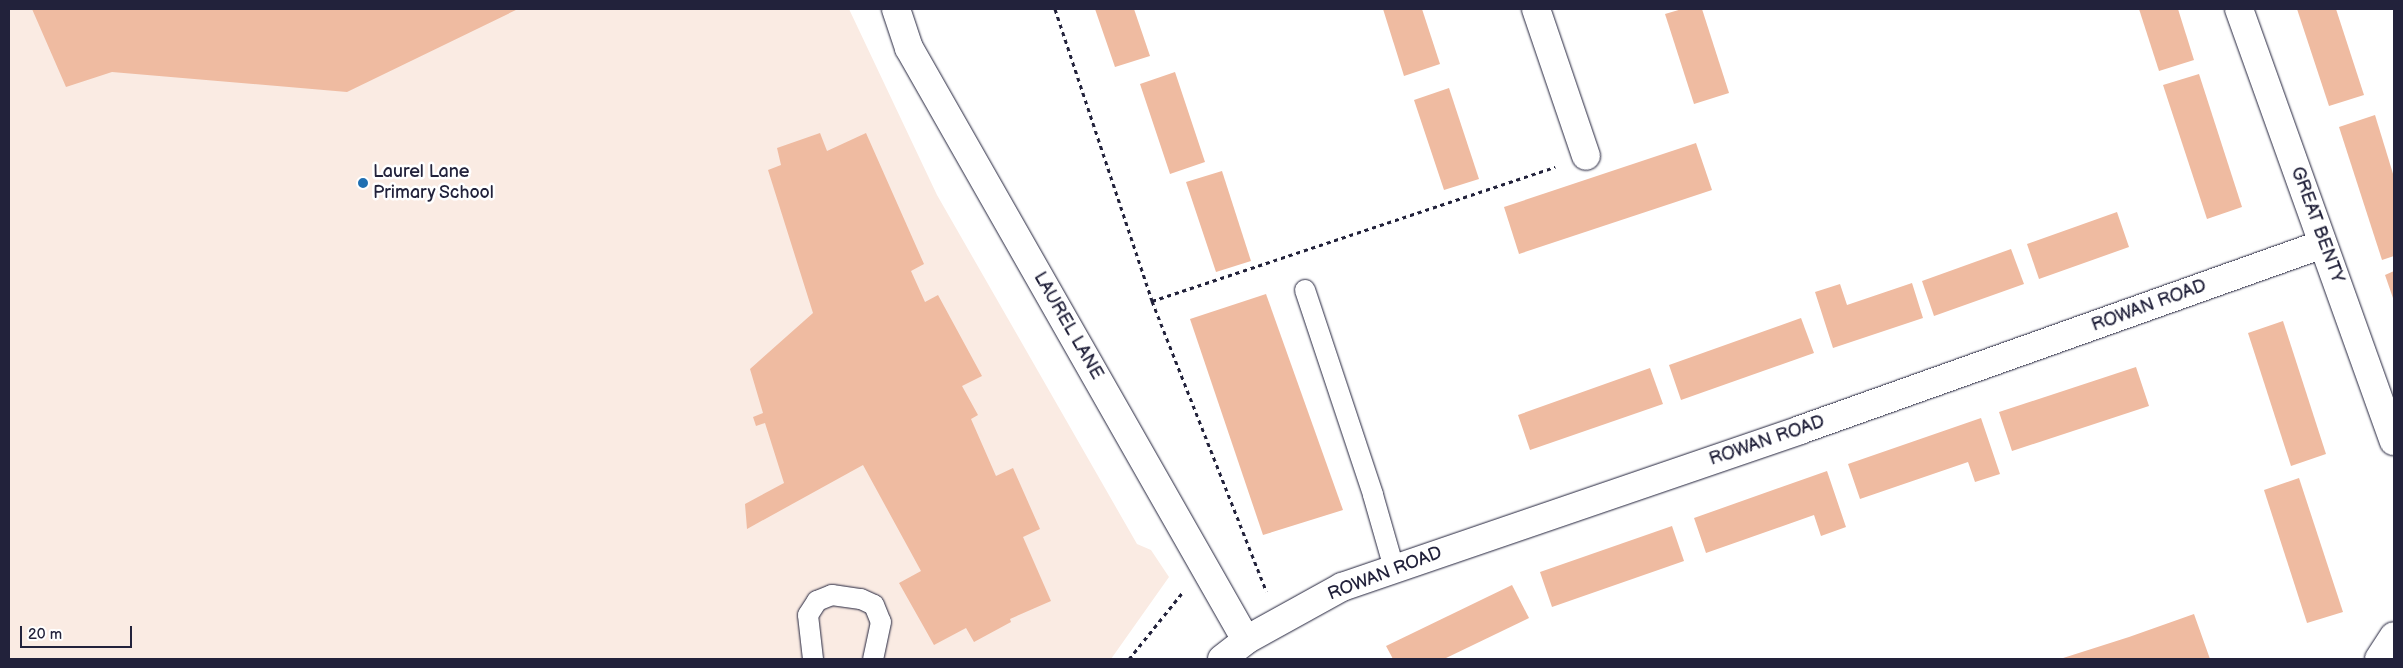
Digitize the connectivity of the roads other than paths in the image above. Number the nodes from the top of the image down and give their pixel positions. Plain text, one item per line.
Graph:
1 (896, 9) edge
2 (1536, 9) edge
3 (2239, 9) edge
4 (1586, 156) road end
5 (2323, 244) junction
6 (1304, 290) dead end
7 (2384, 376) edge
8 (2394, 441) edge
9 (1394, 568) junction
10 (2394, 636) edge
11 (1246, 640) junction
12 (814, 659) edge
13 (873, 659) edge
14 (1222, 659) edge
15 (2379, 659) edge

1 - 11 street, LAUREL LANE
2 - 4 street
3 - 5 street, GREAT BENTY
5 - 7 street, GREAT BENTY
5 - 9 street, ROWAN ROAD
6 - 9 lane
7 - 8 street, GREAT BENTY
9 - 11 street, ROWAN ROAD
10 - 15 street
11 - 14 street, ROWAN ROAD
12 - 13 lane

